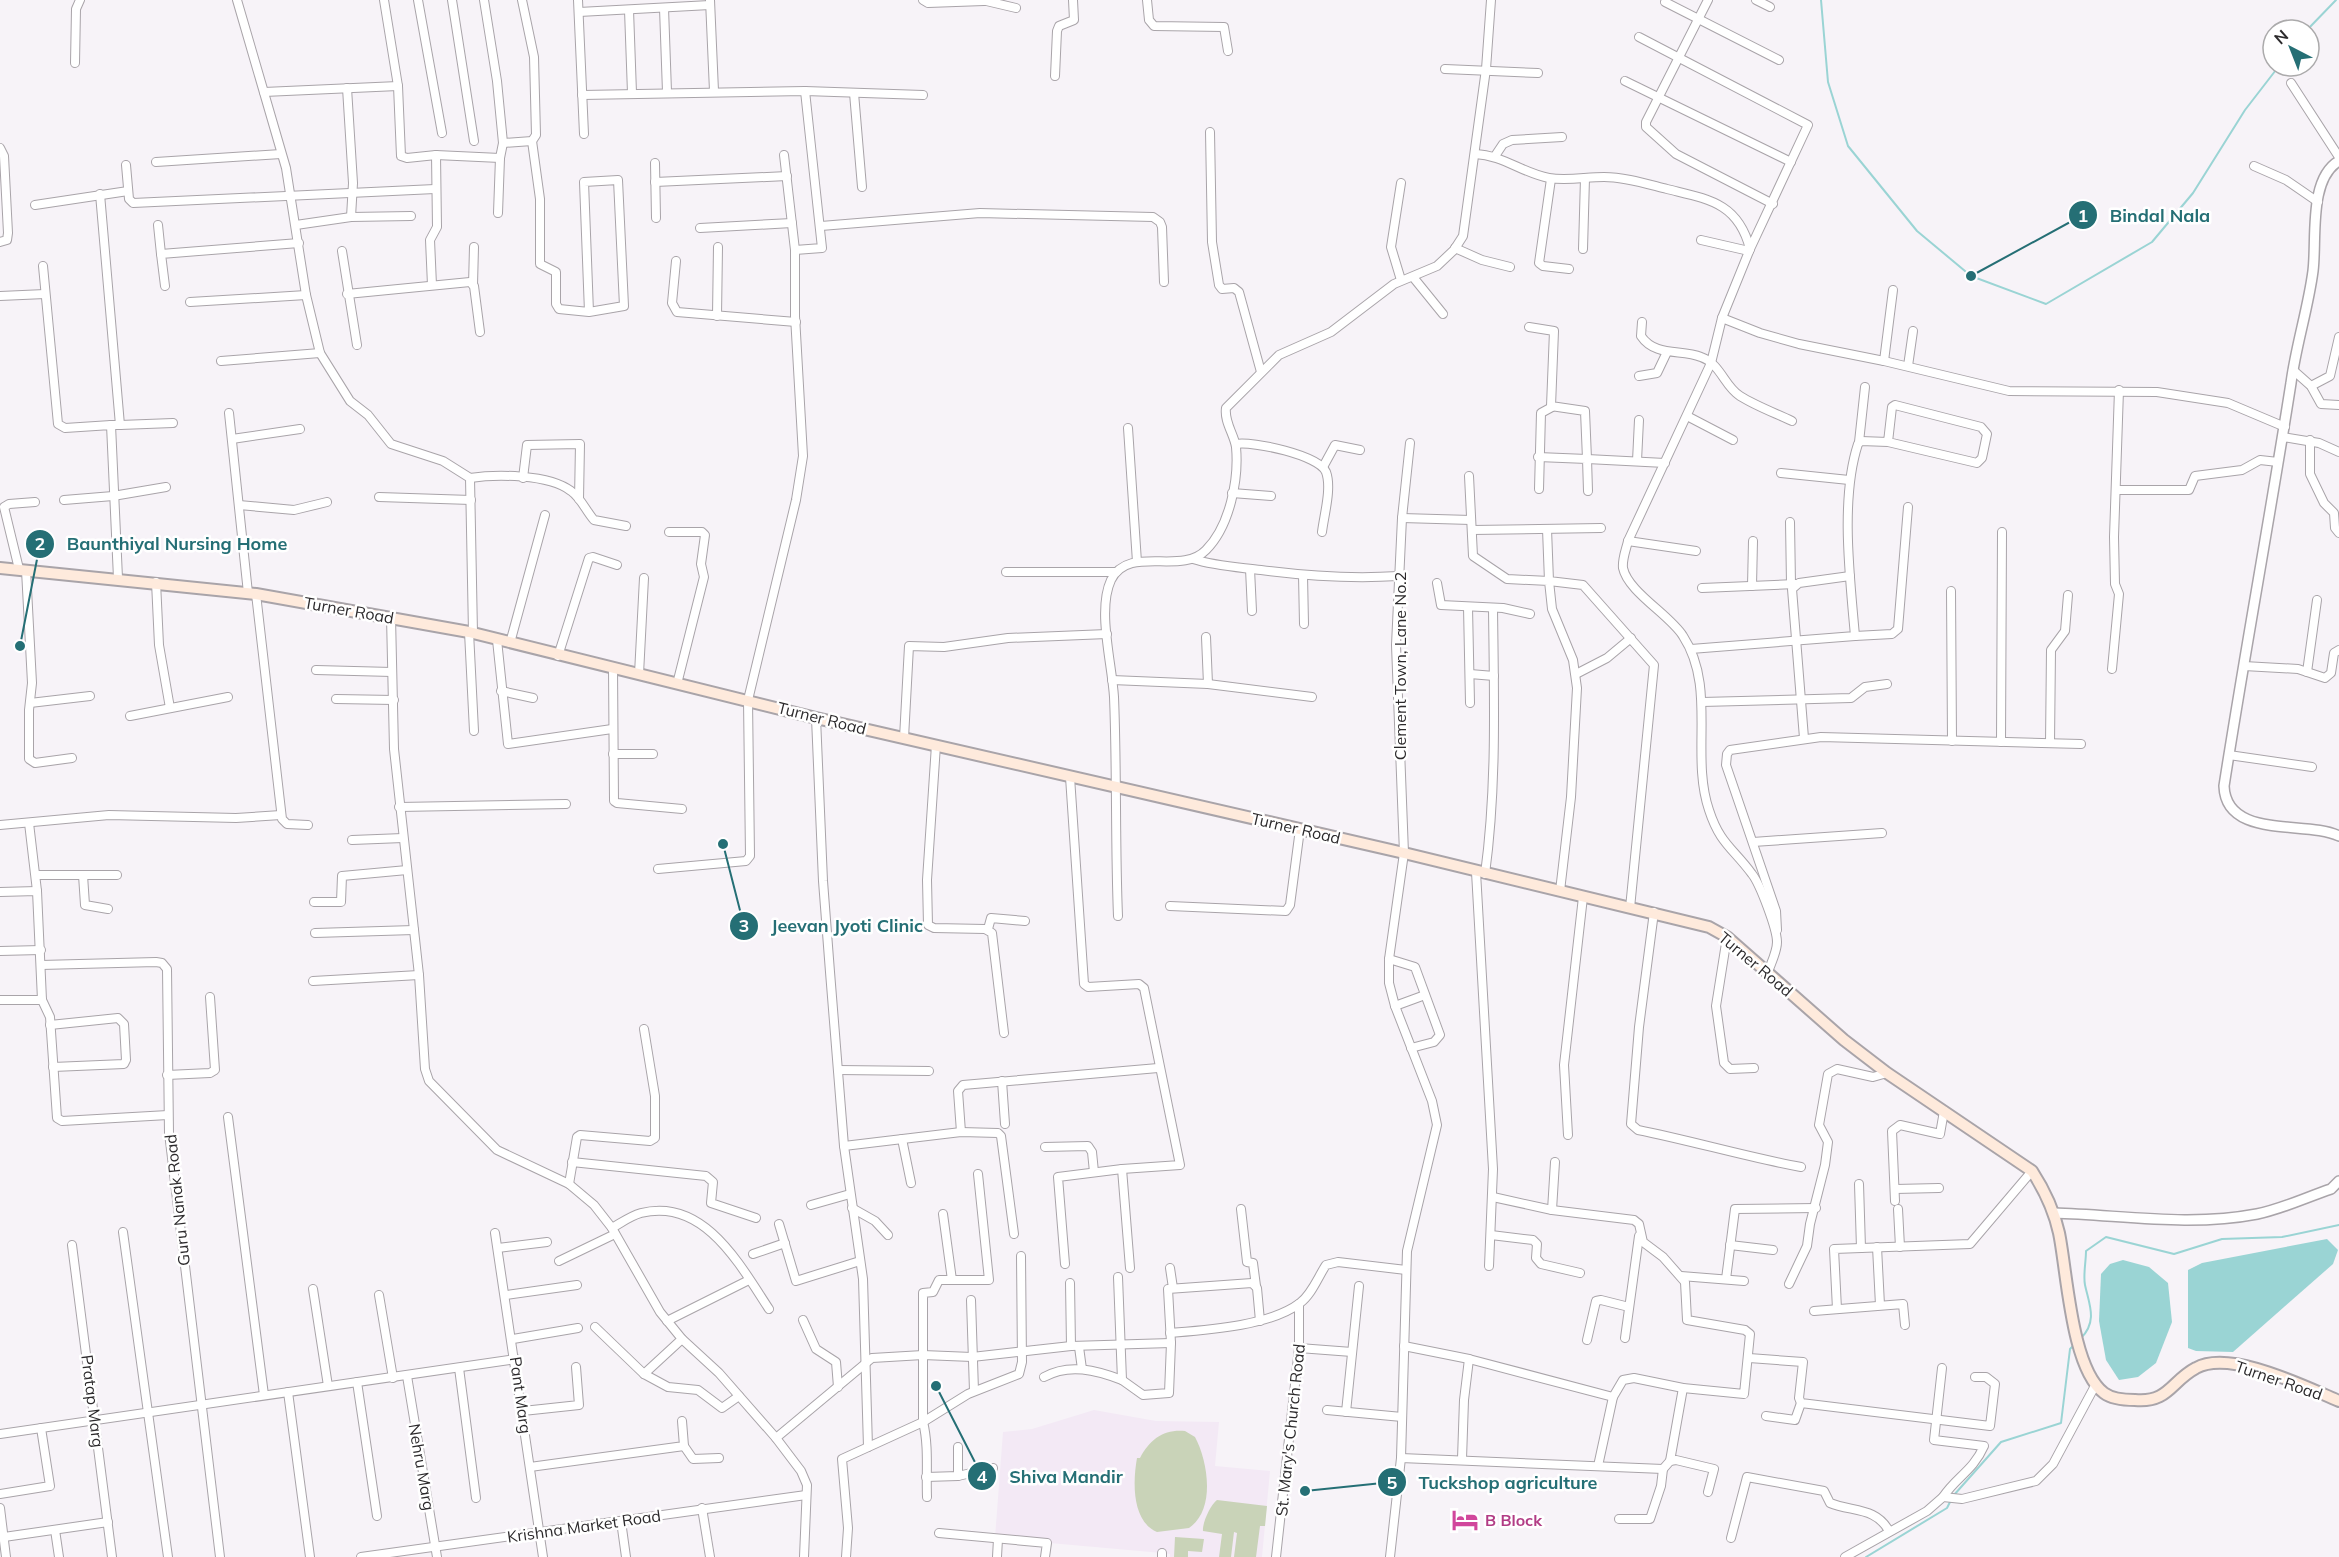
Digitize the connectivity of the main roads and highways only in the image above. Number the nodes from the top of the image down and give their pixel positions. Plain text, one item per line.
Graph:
1 (0, 568) edge
2 (2339, 1401) edge

1 - 2 main road, Turner Road

